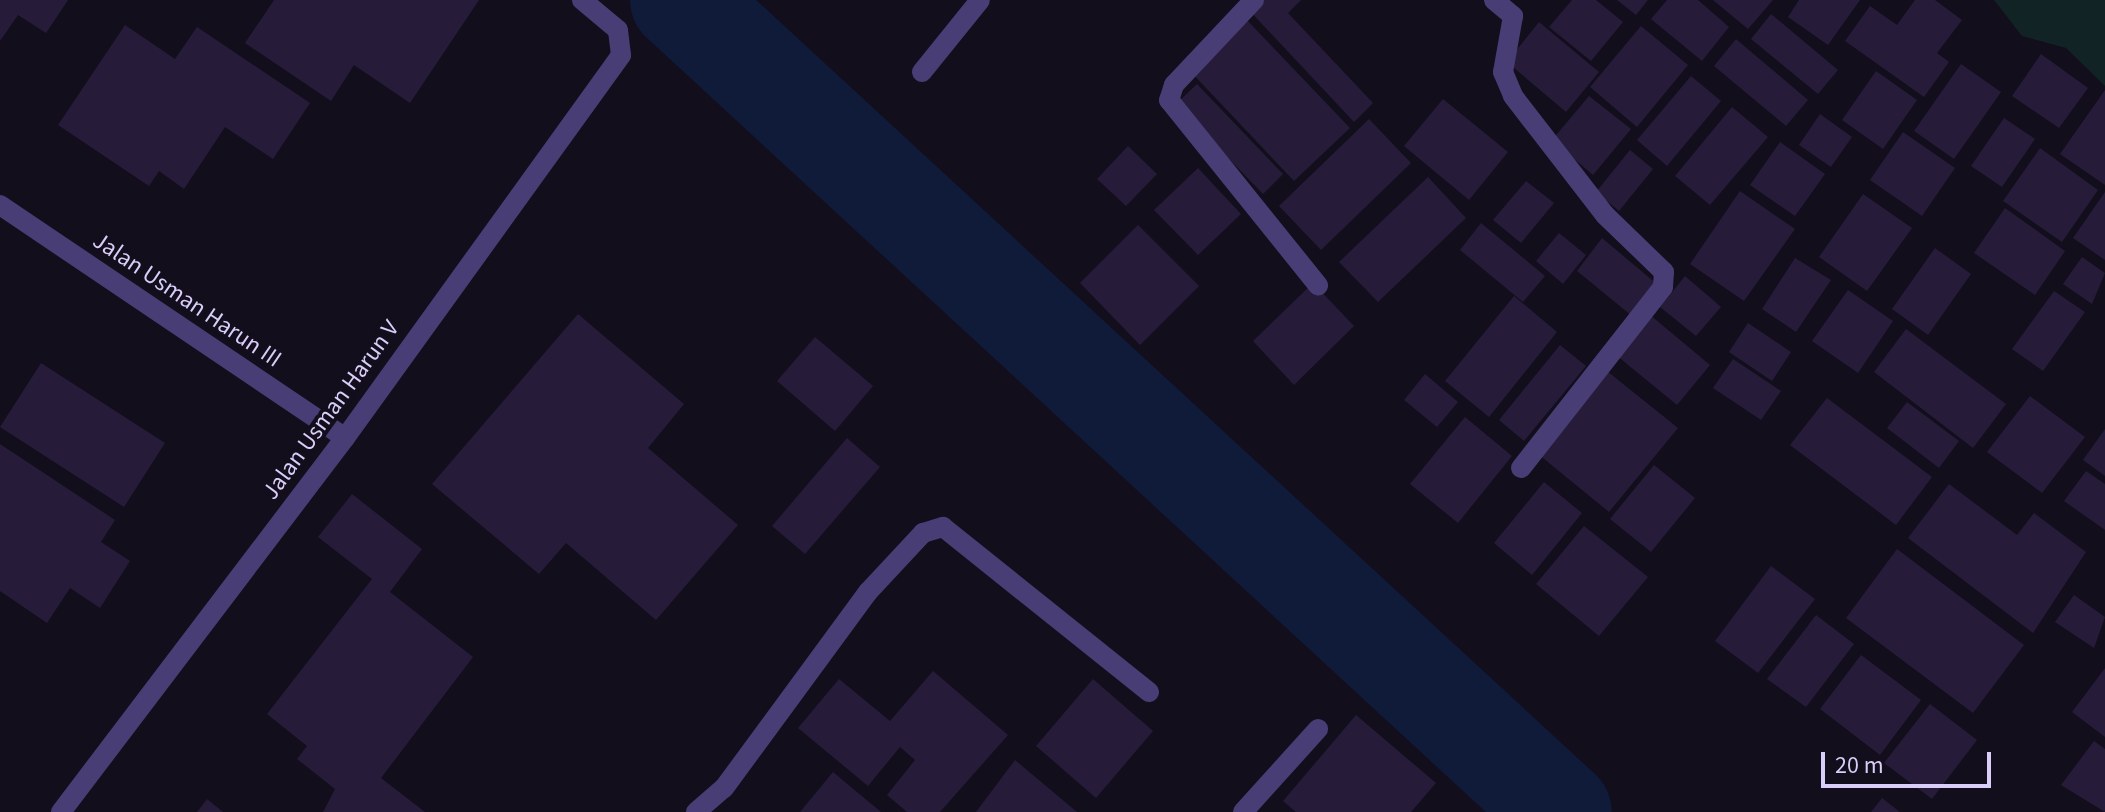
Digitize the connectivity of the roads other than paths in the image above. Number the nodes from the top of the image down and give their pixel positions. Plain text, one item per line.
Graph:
1 (582, 0) edge
2 (980, 0) edge
3 (1254, 0) edge
4 (1494, 0) edge
5 (922, 72) dead end
6 (0, 205) edge
7 (1318, 285) dead end
8 (345, 438) junction
9 (1521, 468) dead end
10 (1149, 692) dead end
11 (1318, 729) dead end
12 (61, 812) edge
13 (696, 812) edge
14 (1243, 812) edge

1 - 8 street, Jalan Usman Harun V
2 - 5 street
3 - 7 street
4 - 9 street
6 - 8 street, Jalan Usman Harun III
8 - 12 street, Jalan Usman Harun V
10 - 13 street
11 - 14 street

